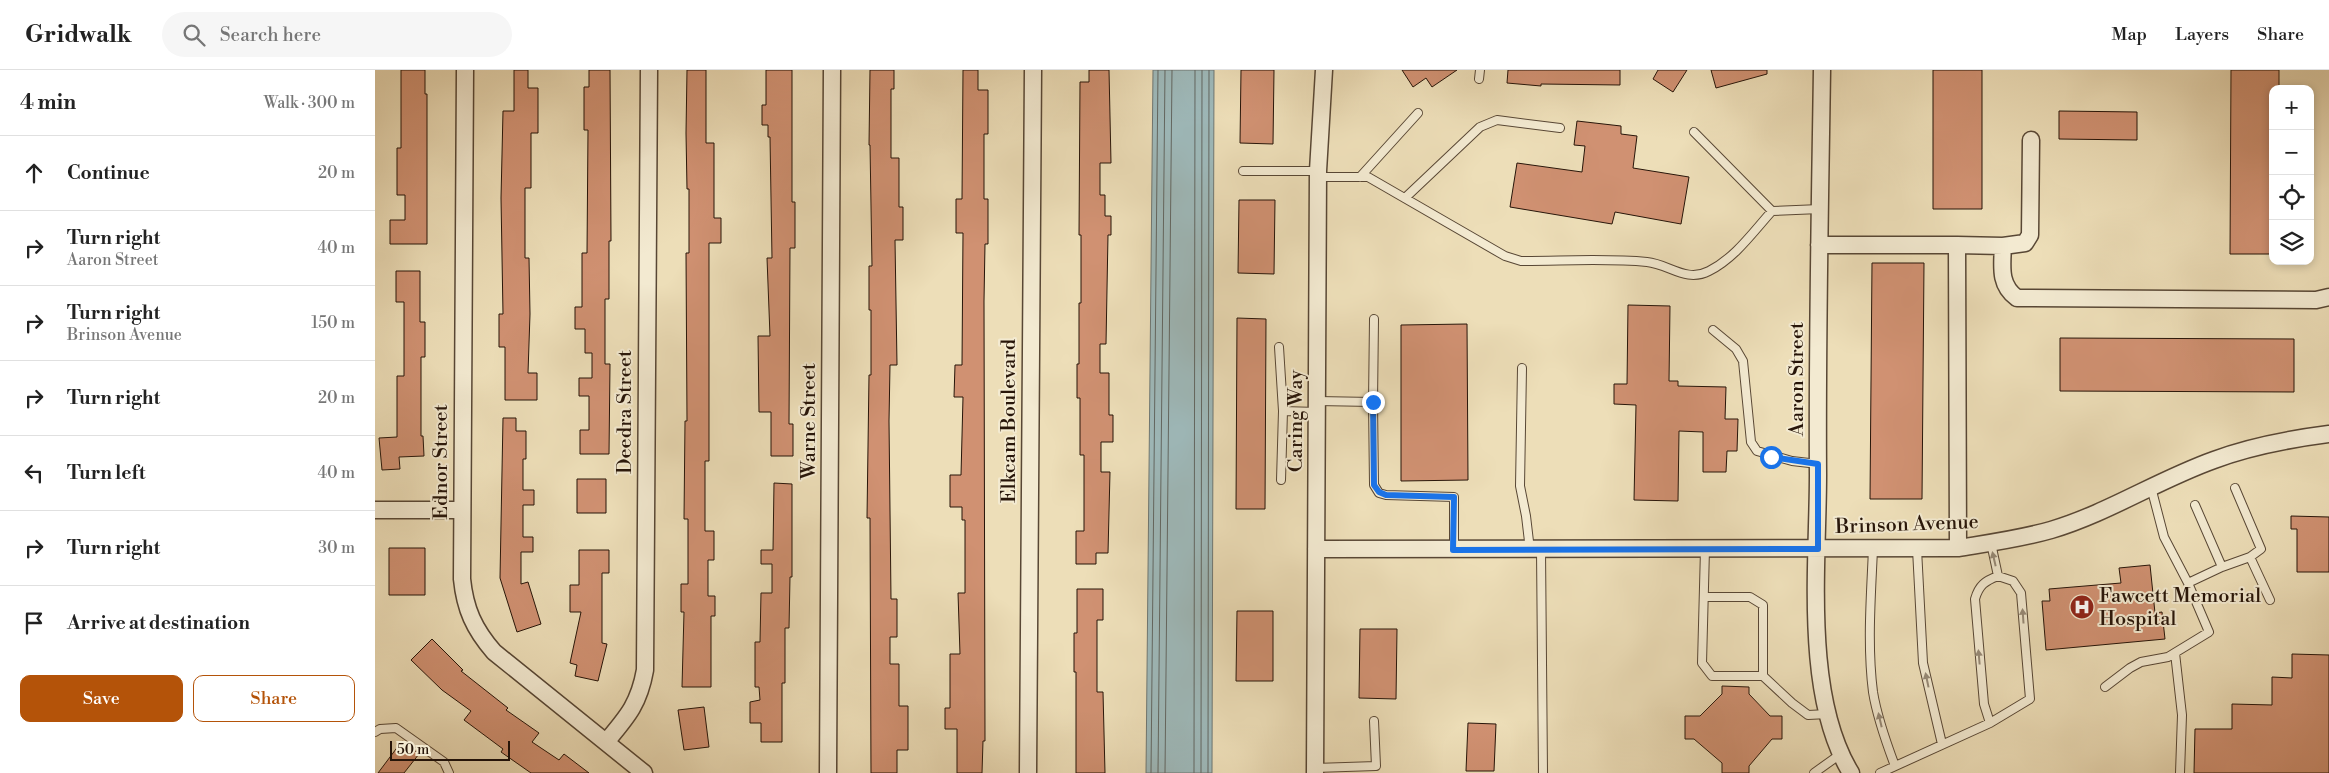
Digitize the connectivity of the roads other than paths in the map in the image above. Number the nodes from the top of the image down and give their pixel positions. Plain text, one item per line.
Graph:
1 (465, 70) edge
2 (649, 70) edge
3 (832, 70) edge
4 (1033, 70) edge
5 (1323, 70) edge
6 (1479, 70) edge
7 (1822, 70) edge
8 (1479, 79) dead end
9 (1418, 113) dead end
10 (1561, 128) dead end
11 (1694, 132) dead end
12 (2031, 140) dead end
13 (1243, 171) dead end
14 (1318, 174) junction
15 (1360, 177) junction
16 (1405, 198) junction
17 (1820, 209) junction
18 (1772, 211) junction
19 (1819, 245) junction
20 (1957, 245) junction
21 (2003, 246) junction
22 (2329, 297) edge
23 (1374, 319) dead end
24 (1713, 330) dead end
25 (1279, 347) dead end
26 (1522, 368) dead end
27 (1373, 402) junction
28 (1317, 406) junction
29 (1283, 411) junction
30 (2329, 434) edge
31 (1818, 464) junction
32 (1281, 480) dead end
33 (2151, 488) junction
34 (2235, 488) dead end
35 (2195, 505) dead end
36 (375, 510) edge
37 (462, 510) junction
38 (1991, 543) junction
39 (1957, 548) junction
40 (1316, 549) junction
41 (1705, 549) junction
42 (1818, 549) junction
43 (1873, 549) junction
44 (1917, 549) junction
45 (1453, 550) junction
46 (1536, 550) junction
47 (2250, 557) junction
48 (2222, 567) junction
49 (1998, 576) junction
50 (2188, 583) junction
51 (1704, 597) junction
52 (2270, 600) dead end
53 (2175, 653) junction
54 (1763, 676) junction
55 (2105, 687) dead end
56 (1828, 714) junction
57 (1374, 721) dead end
58 (1989, 723) junction
59 (375, 732) edge
60 (606, 742) junction
61 (1942, 744) junction
62 (1842, 753) junction
63 (1895, 766) junction
64 (1315, 770) edge
65 (449, 773) edge
66 (644, 773) edge
67 (828, 773) edge
68 (1028, 773) edge
69 (1543, 773) edge
70 (1814, 773) edge
71 (1851, 773) edge
72 (1880, 773) edge
73 (2180, 773) edge

1 - 37 street, Ednor Street
2 - 60 street, Deedra Street
3 - 67 street, Warne Street
4 - 68 street, Elkcam Boulevard
5 - 14 street, Caring Way
6 - 8 lane
7 - 17 street, Aaron Street
9 - 15 lane
10 - 16 lane
11 - 18 lane
12 - 21 street
13 - 14 lane
14 - 15 lane
14 - 28 street, Caring Way
15 - 16 lane
16 - 18 lane
17 - 18 lane
17 - 19 street, Aaron Street
19 - 20 street
19 - 31 street, Aaron Street
20 - 21 street
20 - 39 street
21 - 22 street
23 - 27 lane
24 - 31 lane
25 - 29 lane
26 - 46 lane
27 - 28 lane
27 - 45 lane
28 - 29 lane
28 - 40 street, Caring Way
29 - 32 lane
30 - 33 street, Brinson Avenue
31 - 42 street, Aaron Street
33 - 38 street, Brinson Avenue
33 - 50 lane
34 - 47 lane
35 - 48 lane
36 - 37 street
37 - 60 street, Ednor Street
38 - 39 street, Brinson Avenue
49 -> 38 lane
39 - 44 street, Brinson Avenue
40 - 45 street, Brinson Avenue
40 - 64 street, Caring Way
41 - 42 street, Brinson Avenue
41 - 46 street, Brinson Avenue
41 - 51 lane
42 - 43 street, Brinson Avenue
42 - 56 street, Aaron Street
43 - 44 street, Brinson Avenue
63 -> 43 lane
61 -> 44 lane
45 - 46 street, Brinson Avenue
46 - 69 lane
47 - 48 lane
47 - 52 lane
48 - 50 lane
58 -> 49 lane
58 -> 49 lane
50 - 53 lane
51 - 54 lane
51 - 54 lane
53 - 55 lane
53 - 73 lane
54 - 56 lane
56 - 62 street, Aaron Street
57 - 64 lane
58 - 61 lane
59 - 65 lane
60 - 66 street, Ednor Street
61 - 63 lane
62 - 70 lane
62 - 71 street, Aaron Street
63 - 72 lane

